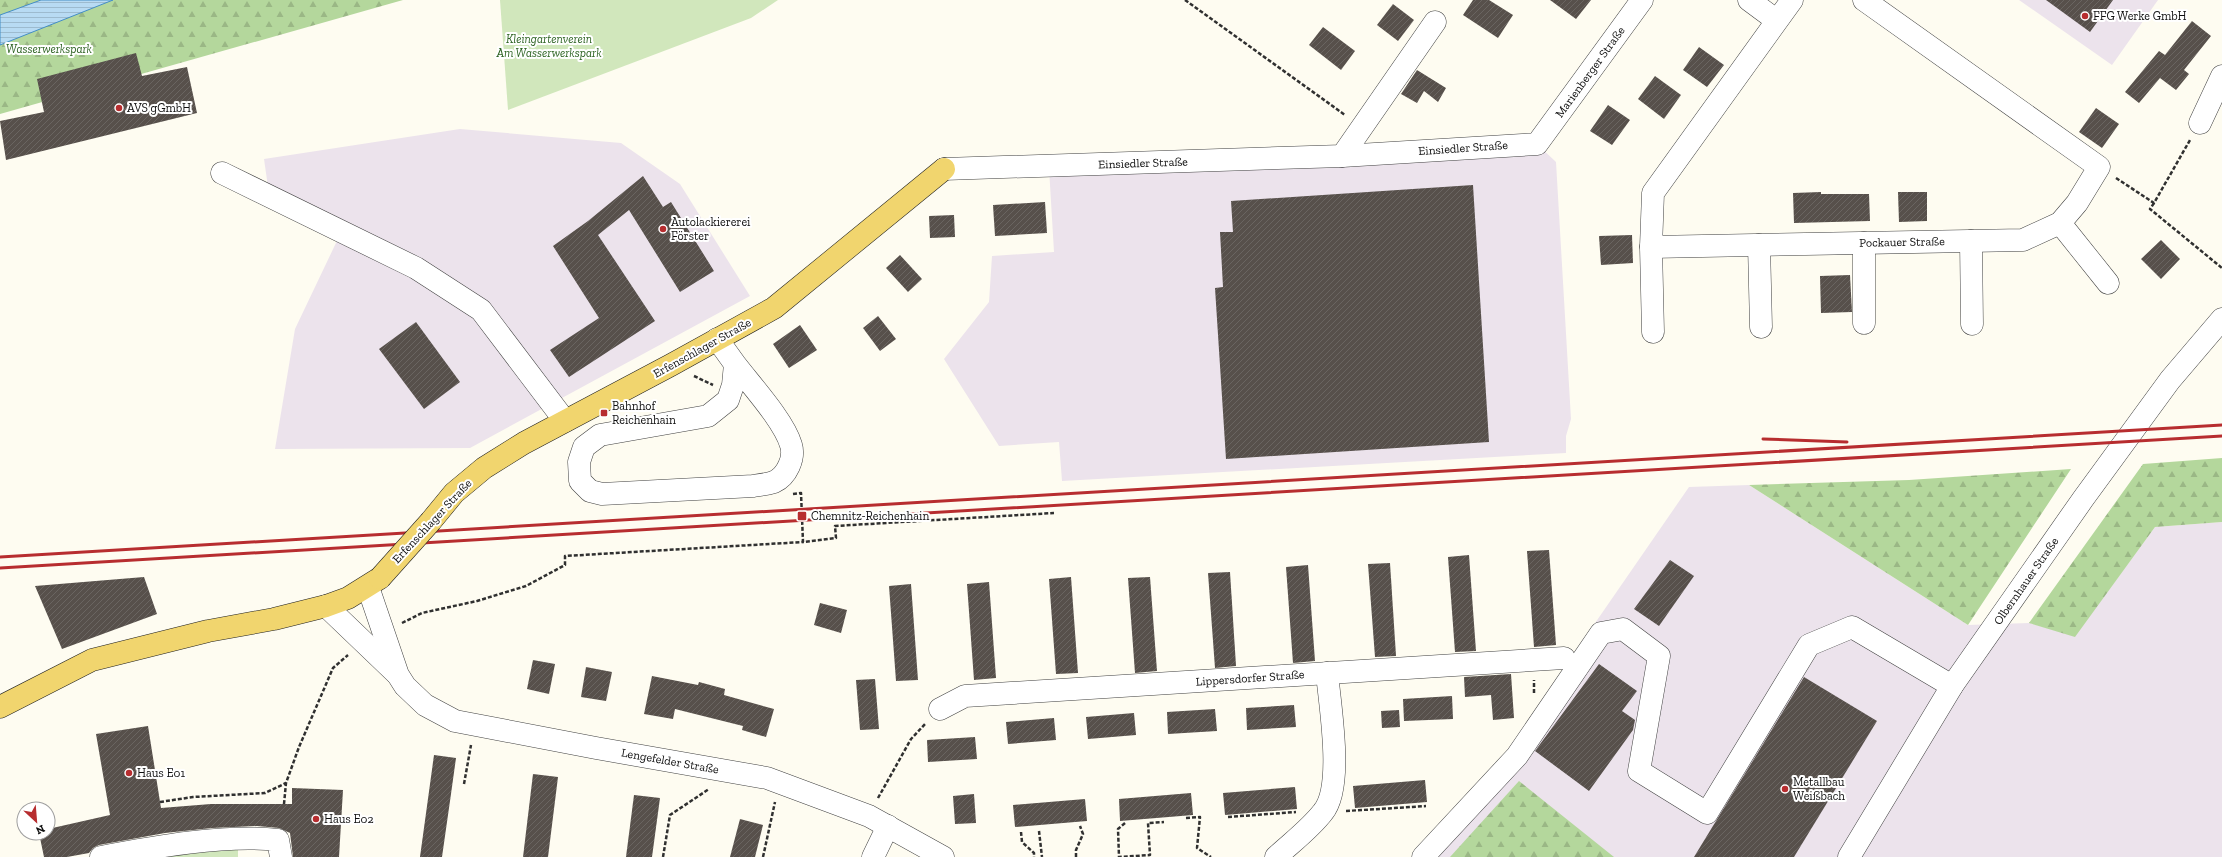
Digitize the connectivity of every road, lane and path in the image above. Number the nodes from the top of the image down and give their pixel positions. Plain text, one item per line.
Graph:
1 (1185, 0) edge
2 (1642, 0) edge
3 (1749, 0) edge
4 (1792, 0) edge
5 (1864, 0) edge
6 (1776, 20) junction
7 (1435, 22) dead end
8 (2222, 76) edge
9 (2200, 123) joint
10 (1362, 127) junction
11 (1537, 144) joint
12 (1342, 156) junction
13 (2099, 167) junction
14 (944, 169) joint
15 (222, 174) dead end
16 (2154, 202) junction
17 (2060, 222) junction
18 (1971, 241) junction
19 (1864, 243) junction
20 (1759, 245) junction
21 (1651, 247) junction
22 (2222, 268) edge
23 (2108, 283) dead end
24 (2222, 319) edge
25 (1864, 323) dead end
26 (1972, 324) dead end
27 (1761, 327) dead end
28 (1652, 332) dead end
29 (717, 339) junction
30 (735, 364) junction
31 (672, 365) junction
32 (729, 396) junction
33 (565, 421) junction
34 (775, 482) junction
35 (1054, 512) dead end
36 (803, 542) junction
37 (374, 582) junction
38 (326, 606) junction
39 (384, 632) junction
40 (1564, 658) dead end
41 (1533, 660) junction
42 (333, 668) dead end
43 (1327, 673) junction
44 (398, 675) junction
45 (1952, 686) junction
46 (1532, 696) dead end
47 (0, 707) edge
48 (940, 709) joint
49 (468, 761) dead end
50 (734, 773) junction
51 (779, 782) junction
52 (286, 783) junction
53 (464, 784) dead end
54 (881, 791) dead end
55 (160, 802) dead end
56 (284, 804) dead end
57 (1426, 806) dead end
58 (1228, 817) dead end
59 (1318, 817) junction
60 (1186, 818) dead end
61 (1164, 822) dead end
62 (1125, 823) dead end
63 (888, 826) junction
64 (1080, 826) dead end
65 (1039, 831) dead end
66 (1021, 832) dead end
67 (101, 857) edge
68 (281, 857) edge
69 (663, 857) edge
70 (763, 857) edge
71 (873, 857) edge
72 (944, 857) edge
73 (1034, 857) edge
74 (1042, 857) edge
75 (1076, 857) edge
76 (1211, 857) edge
77 (1276, 857) edge
78 (1423, 857) edge
79 (1849, 857) edge

1 - 10 path
2 - 11 street, Marienberger Straße
3 - 6 street
4 - 6 street
5 - 13 street
6 - 21 street
7 - 10 street
8 - 9 street
9 - 16 path
10 - 12 street
11 - 12 street, Einsiedler Straße
12 - 14 street, Einsiedler Straße
13 - 16 path
13 - 17 street, Pockauer Straße
14 - 29 main road, Erfenschlager Straße
15 - 33 street
16 - 22 path
17 - 18 street, Pockauer Straße
17 - 23 street
18 - 19 street, Pockauer Straße
18 - 26 street
19 - 20 street, Pockauer Straße
19 - 25 street
20 - 21 street, Pockauer Straße
20 - 27 street
21 - 28 street
24 - 45 street, Olbernhauer Straße
29 - 30 street
29 - 31 main road, Erfenschlager Straße
30 - 32 street
30 - 34 street
31 - 32 path
31 - 33 main road, Erfenschlager Straße
32 - 34 street
33 - 37 main road, Erfenschlager Straße, bridge
34 - 36 path
35 - 36 path
36 - 39 path
37 - 38 main road, Erfenschlager Straße
37 - 39 street, Lengefelder Straße
38 - 44 street, Lengefelder Straße
38 - 47 main road, Erfenschlager Straße
39 - 44 street, Lengefelder Straße
40 - 41 street, Lippersdorfer Straße
41 - 43 street, Lippersdorfer Straße
41 - 46 path
42 - 52 path
43 - 48 street, Lippersdorfer Straße
43 - 59 street
44 - 50 street, Lengefelder Straße
45 - 78 street
45 - 79 street, Olbernhauer Straße
48 - 54 path
49 - 53 path
50 - 51 street, Lengefelder Straße
50 - 69 path
51 - 63 street, Lengefelder Straße
51 - 70 path
52 - 55 path
52 - 56 path
57 - 59 path
58 - 59 path
59 - 77 street
60 - 76 path
61 - 62 path
63 - 71 street
63 - 72 street, Lengefelder Straße
64 - 75 path
65 - 74 path
66 - 73 path
67 - 68 street

